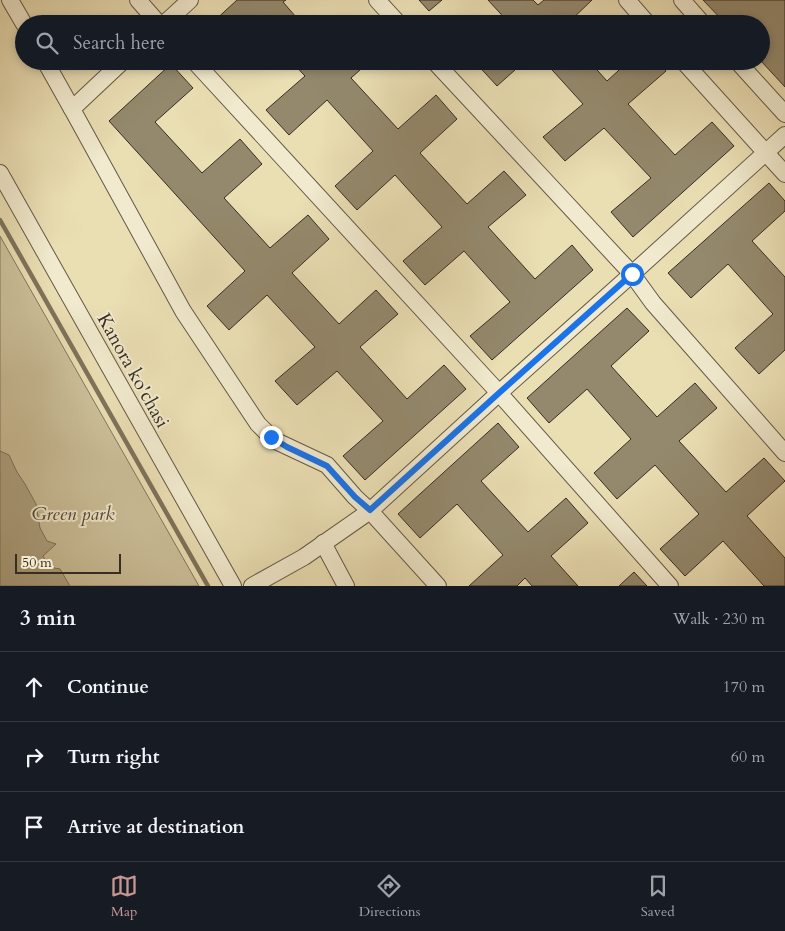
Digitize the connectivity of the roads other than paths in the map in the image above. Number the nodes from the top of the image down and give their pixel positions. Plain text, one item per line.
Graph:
1 (10, 0) edge
2 (138, 0) edge
3 (190, 0) edge
4 (377, 0) edge
5 (626, 0) edge
6 (682, 0) edge
7 (19, 15) edge
8 (151, 15) edge
9 (174, 15) edge
10 (391, 15) edge
11 (640, 15) edge
12 (696, 15) edge
13 (50, 70) edge
14 (114, 70) edge
15 (202, 70) edge
16 (442, 70) edge
17 (691, 70) edge
18 (745, 70) edge
19 (72, 109) junction
20 (785, 114) edge
21 (785, 134) edge
22 (766, 152) junction
23 (0, 173) edge
24 (785, 174) edge
25 (632, 274) junction
26 (499, 393) junction
27 (785, 453) edge
28 (370, 510) junction
29 (323, 544) junction
30 (233, 586) edge
31 (252, 586) edge
32 (346, 586) edge
33 (438, 586) edge
34 (670, 586) edge

1 - 7 street
2 - 8 street
3 - 9 street
4 - 10 street
5 - 11 street
6 - 12 street
13 - 19 street
14 - 19 street
15 - 26 street
16 - 25 street
17 - 22 street
18 - 20 street
19 - 28 street
21 - 22 street
22 - 24 street
22 - 25 street
23 - 30 street, Kanora ko'chasi
25 - 26 street
25 - 27 street
26 - 28 street
26 - 34 street
28 - 29 street
28 - 33 street
29 - 31 street
29 - 32 street

